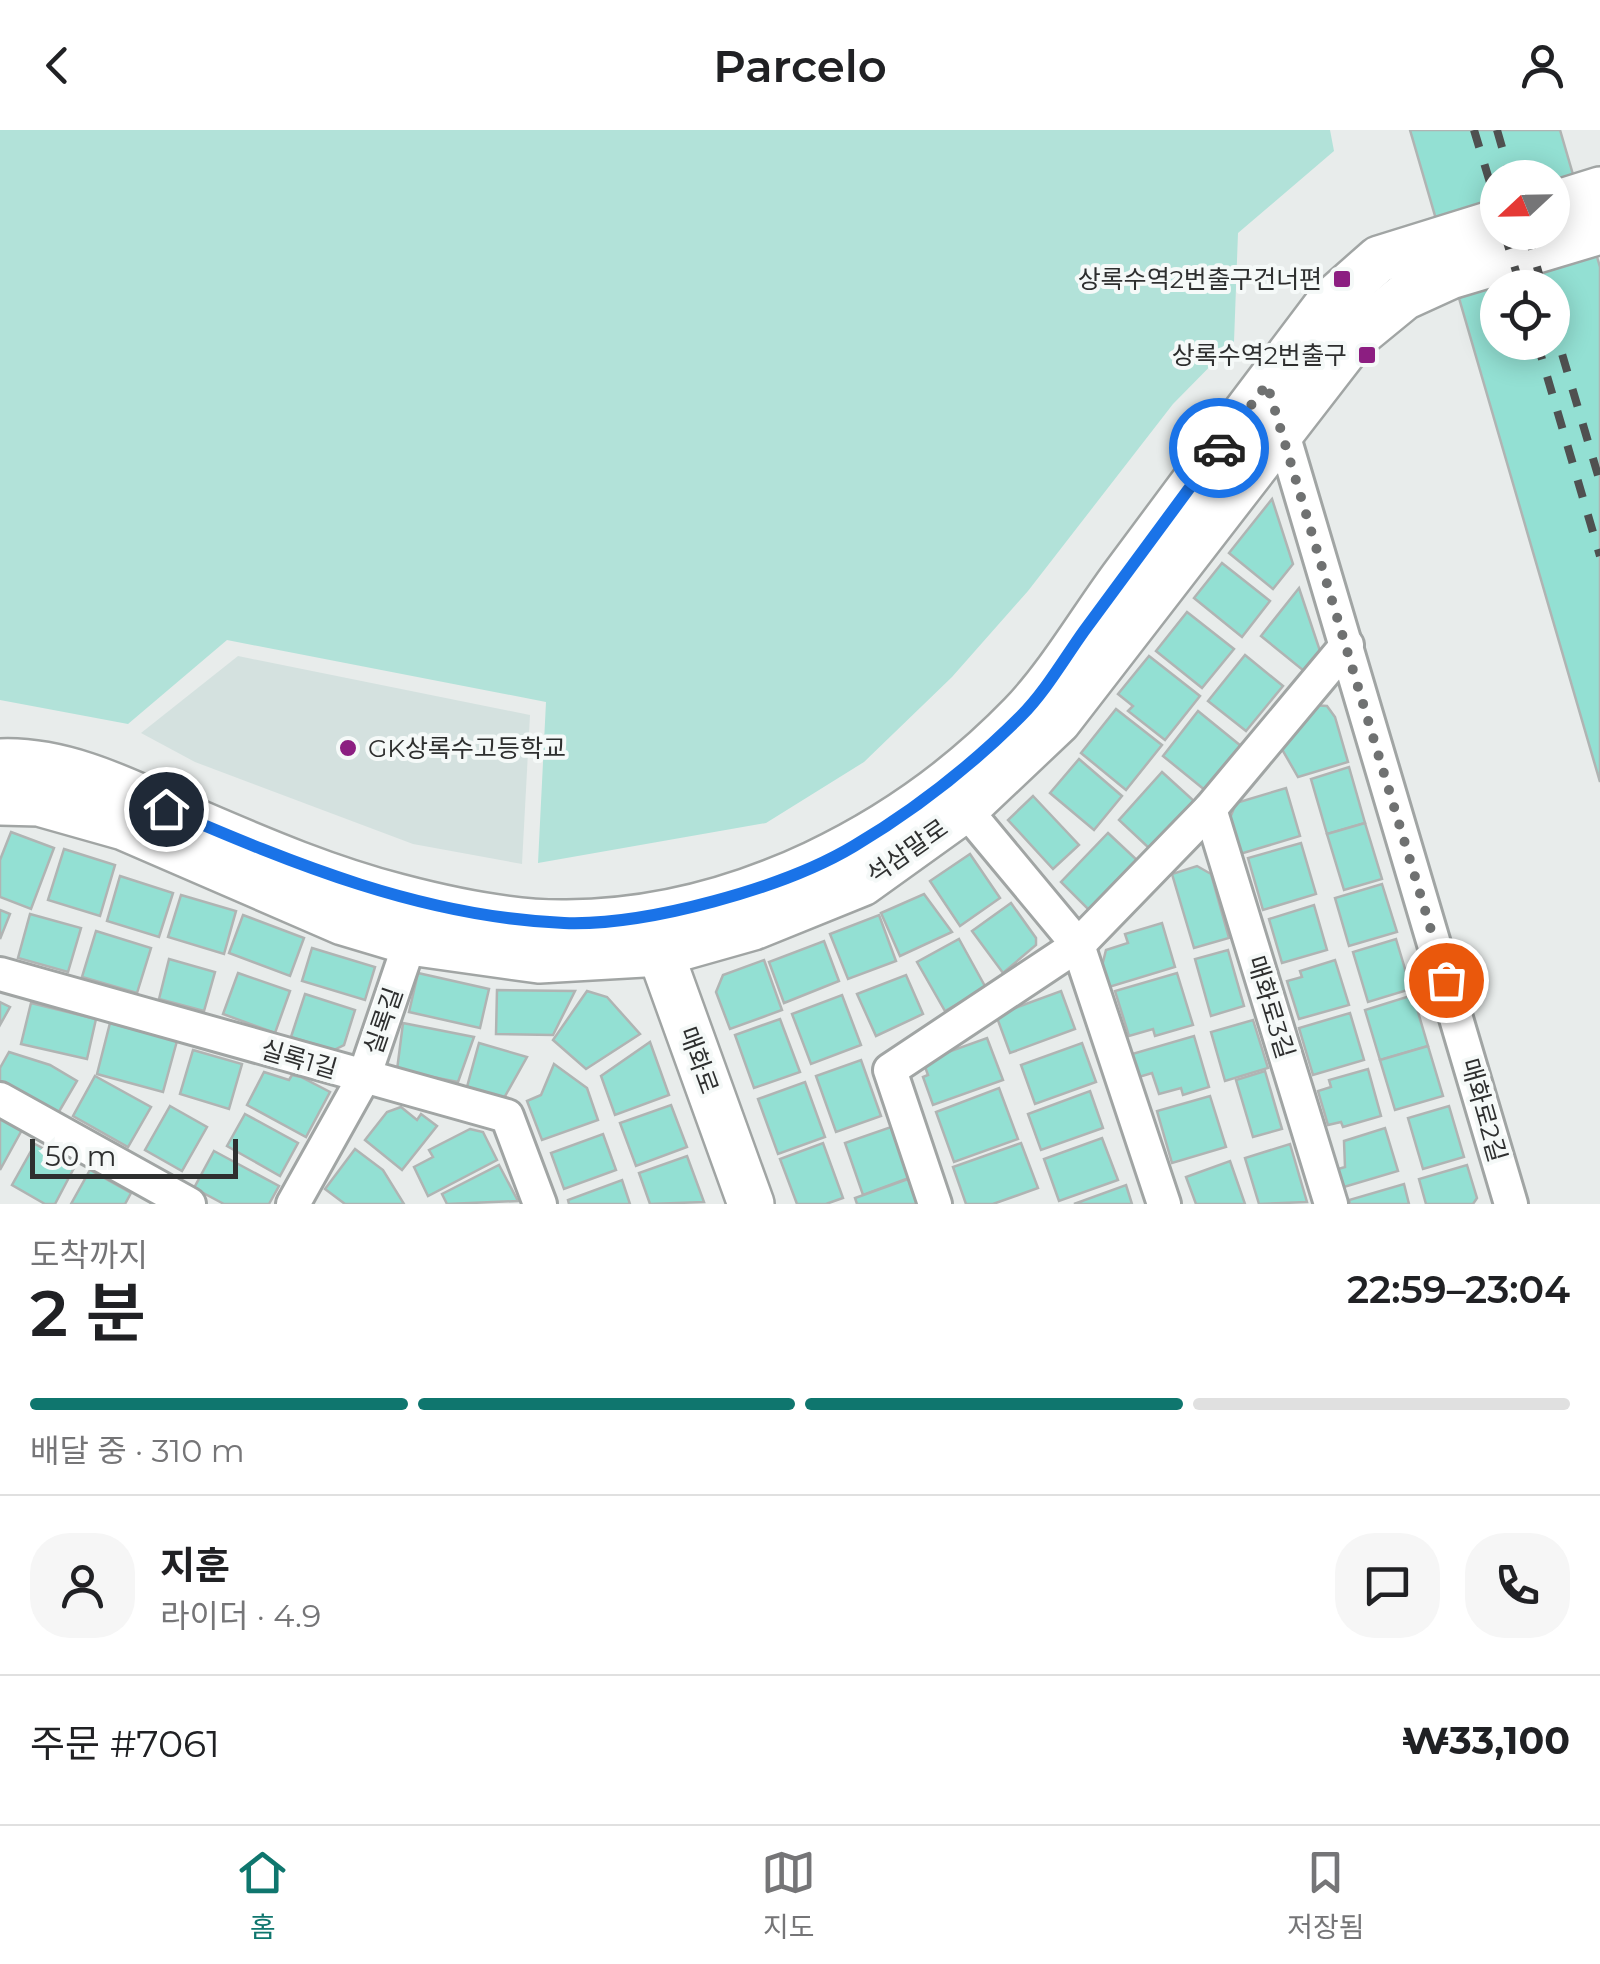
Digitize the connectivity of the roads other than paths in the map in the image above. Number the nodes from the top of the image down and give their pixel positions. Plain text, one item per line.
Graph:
1 (1600, 190) edge
2 (1570, 199) edge
3 (1480, 227) edge
4 (1600, 231) edge
5 (1267, 384) junction
6 (1282, 430) junction
7 (1347, 645) junction
8 (0, 762) edge
9 (0, 802) edge
10 (966, 809) junction
11 (1210, 809) junction
12 (654, 934) junction
13 (410, 942) junction
14 (1078, 945) junction
15 (0, 974) edge
16 (364, 1077) junction
17 (0, 1099) edge
18 (189, 1204) edge
19 (292, 1204) edge
20 (540, 1204) edge
21 (750, 1204) edge
22 (935, 1204) edge
23 (1164, 1204) edge
24 (1331, 1204) edge
25 (1511, 1204) edge

1 - 2 street
3 - 5 street, 석삼말로
4 - 6 street, 석삼말로
5 - 6 street, 매화로2길
5 - 12 street, 석삼말로
6 - 7 street, 매화로2길
6 - 10 street, 석삼말로
7 - 11 street
7 - 25 street, 매화로2길
8 - 12 street, 석삼말로
9 - 13 street, 석삼말로
10 - 12 street, 석삼말로
10 - 14 street
11 - 14 street
11 - 24 street, 매화로3길
12 - 13 street, 석삼말로
12 - 21 street, 매화로
13 - 16 street, 실록길
14 - 22 street
14 - 23 street
15 - 16 street, 실록1길
16 - 19 street, 실록길
16 - 20 street, 실록1길
17 - 18 street

